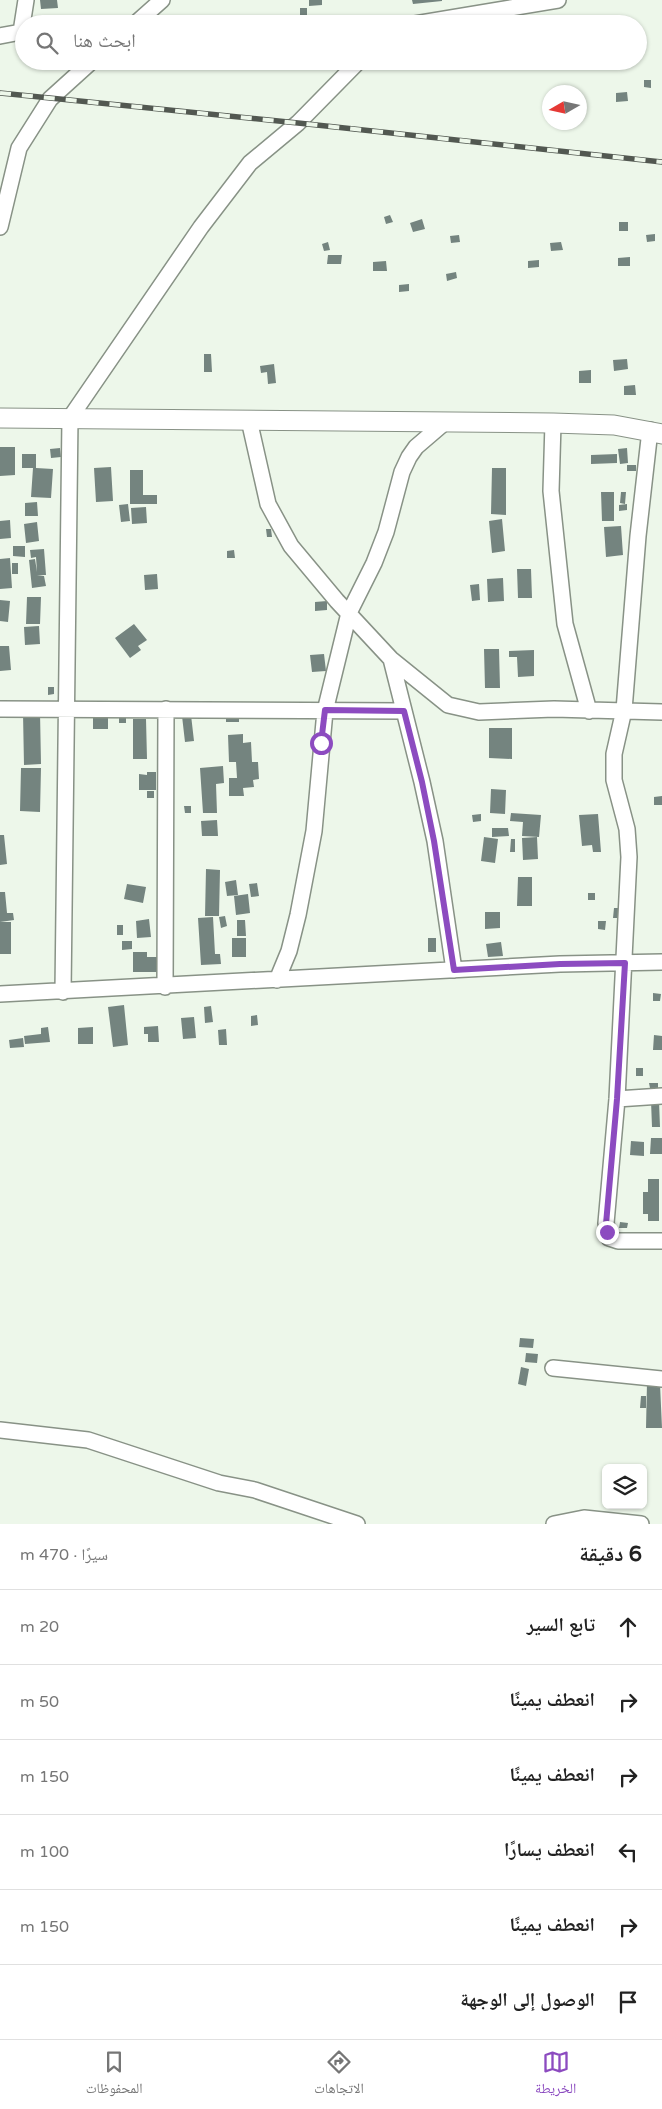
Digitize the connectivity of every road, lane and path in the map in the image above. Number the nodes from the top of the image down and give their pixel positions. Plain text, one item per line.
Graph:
1 (26, 0) edge
2 (162, 0) edge
3 (558, 0) edge
4 (24, 15) edge
5 (145, 15) edge
6 (469, 15) edge
7 (15, 33) edge
8 (0, 36) edge
9 (82, 70) edge
10 (350, 70) edge
11 (0, 226) edge
12 (0, 418) edge
13 (70, 418) junction
14 (249, 420) junction
15 (444, 423) junction
16 (553, 423) junction
17 (656, 432) edge
18 (349, 613) junction
19 (391, 659) junction
20 (0, 709) edge
21 (66, 709) junction
22 (166, 709) junction
23 (325, 710) junction
24 (624, 710) junction
25 (404, 711) junction
26 (589, 711) junction
27 (662, 712) edge
28 (662, 962) edge
29 (625, 963) junction
30 (454, 970) junction
31 (277, 980) junction
32 (166, 986) junction
33 (63, 992) junction
34 (0, 994) edge
35 (662, 1096) edge
36 (617, 1099) junction
37 (662, 1241) edge
38 (553, 1368) dead end
39 (662, 1379) edge
40 (0, 1430) edge
41 (357, 1524) edge
42 (554, 1524) edge
43 (641, 1524) edge

1 - 4 street
2 - 5 street
3 - 6 street
7 - 8 street
9 - 11 street
10 - 13 street
12 - 13 main road
13 - 14 main road
13 - 21 street
14 - 15 main road
14 - 18 street
15 - 16 main road
15 - 18 street
16 - 17 main road
16 - 26 street
17 - 24 street
18 - 19 street
18 - 23 street
19 - 25 street
19 - 26 street
20 - 21 street
21 - 22 street
21 - 33 street
22 - 23 street
22 - 32 street
23 - 25 street
23 - 31 street
24 - 26 street
24 - 27 street
24 - 29 street
25 - 30 street
28 - 29 street
29 - 30 street
29 - 36 street
30 - 31 street
31 - 32 street
32 - 33 street
33 - 34 street
35 - 36 street
36 - 37 street
38 - 39 street
40 - 41 street
42 - 43 street

